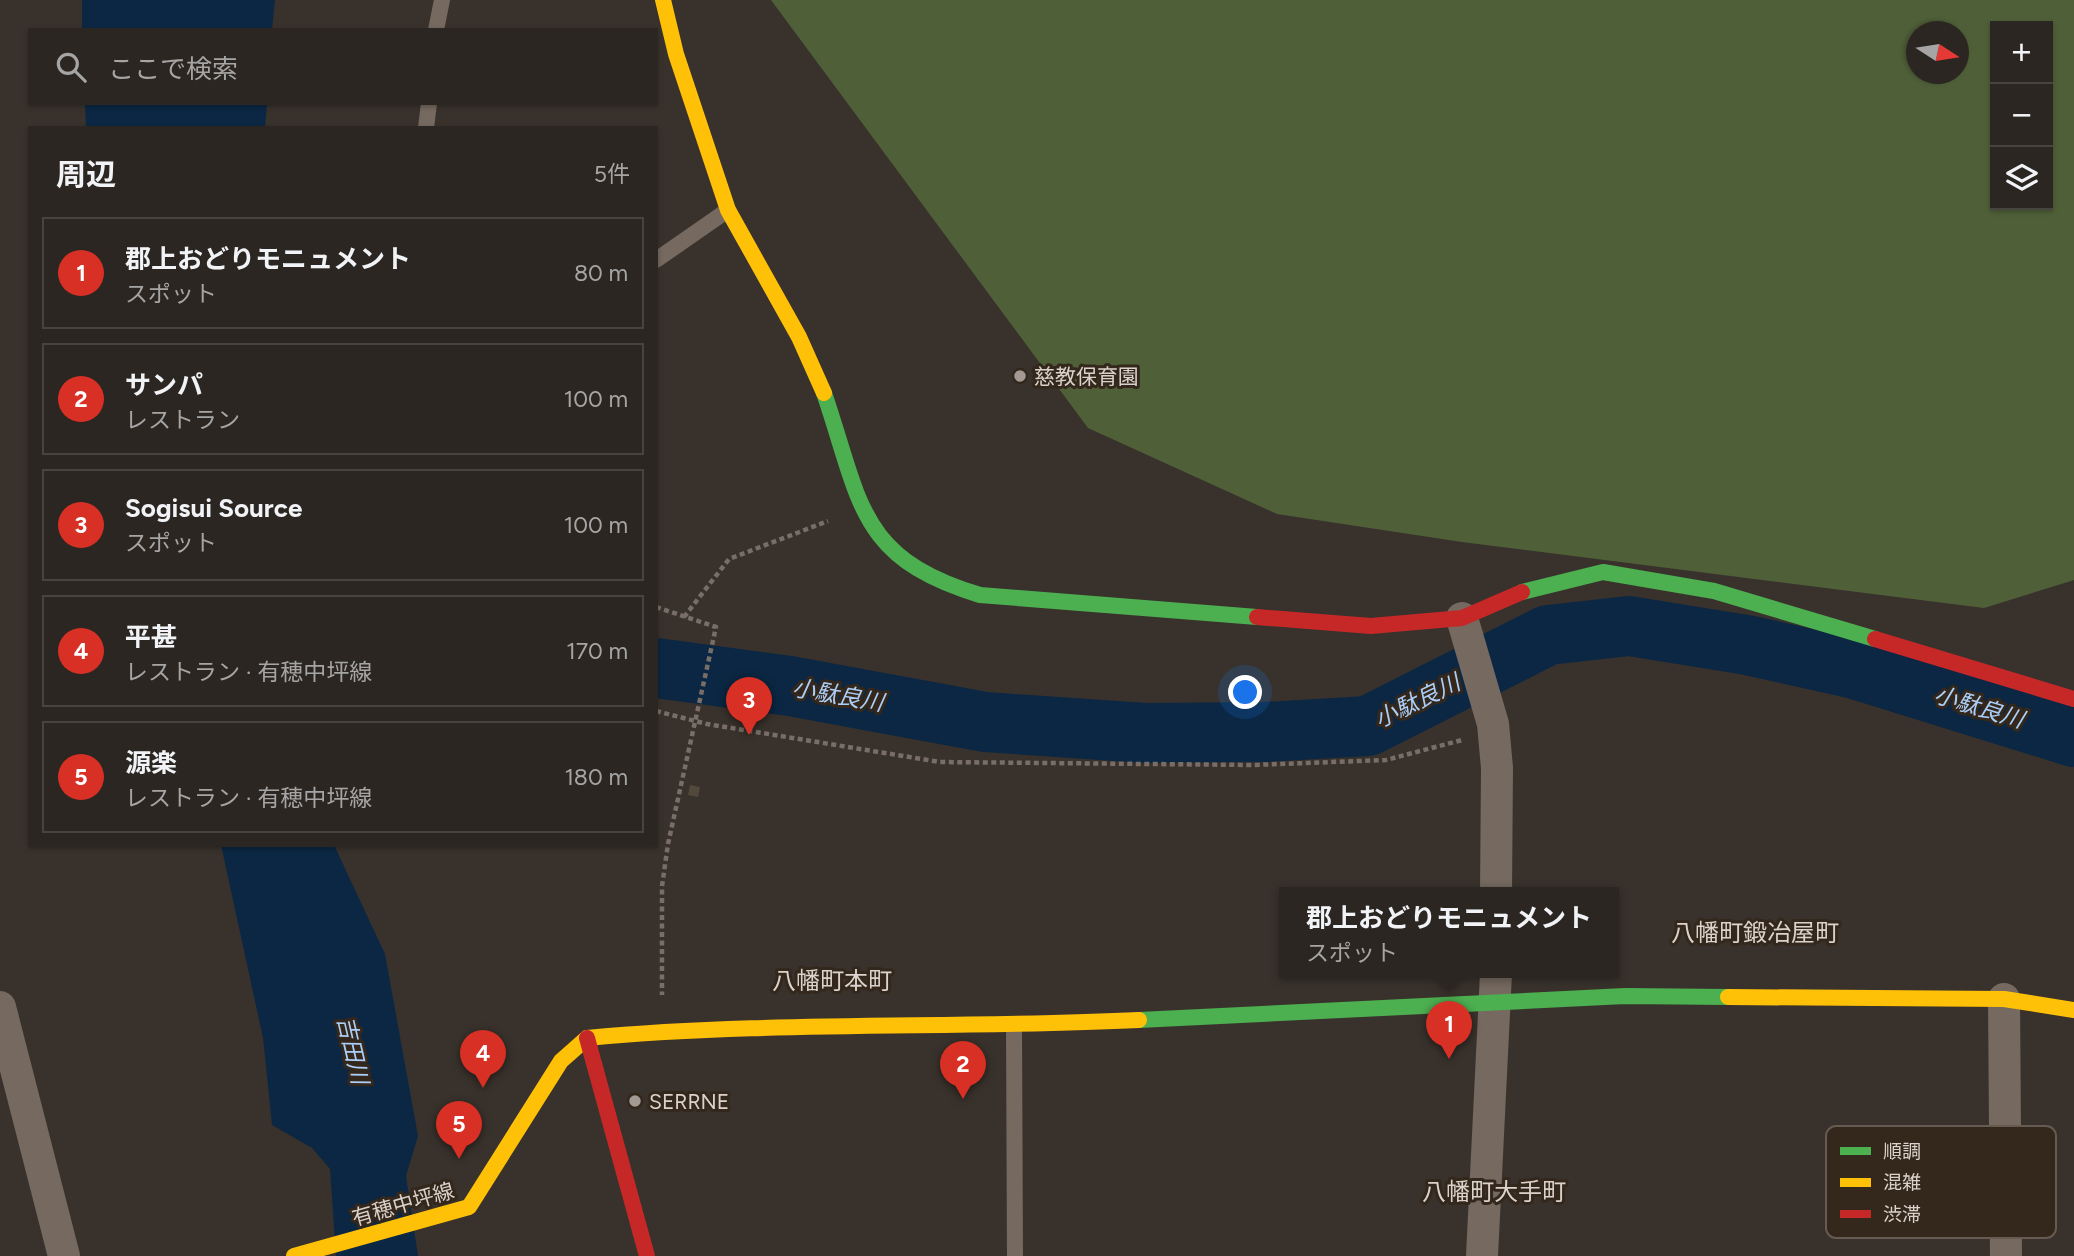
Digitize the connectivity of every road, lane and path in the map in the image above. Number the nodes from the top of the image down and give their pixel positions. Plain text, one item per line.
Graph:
1 (442, 0) edge
2 (663, 0) edge
3 (436, 28) edge
4 (429, 105) edge
5 (426, 126) edge
6 (728, 211) junction
7 (658, 259) edge
8 (862, 508) junction
9 (658, 608) edge
10 (684, 617) junction
11 (1466, 630) junction
12 (2074, 699) edge
13 (658, 712) edge
14 (1482, 731) junction
15 (1496, 887) edge
16 (1495, 988) edge
17 (2004, 999) junction
18 (2074, 1010) edge
19 (2, 1020) edge
20 (1014, 1026) junction
21 (662, 1031) junction
22 (587, 1038) junction
23 (2005, 1126) edge
24 (2006, 1238) edge
25 (64, 1256) edge
26 (294, 1256) edge
27 (647, 1256) edge
28 (1015, 1256) edge
29 (1482, 1256) edge
30 (2006, 1256) edge

1 - 3 lane
2 - 6 street
4 - 5 lane
6 - 7 lane
6 - 8 street
8 - 10 path
8 - 11 street
9 - 10 path
10 - 21 path
11 - 12 street
11 - 14 street
13 - 14 path
14 - 15 street
16 - 17 street
16 - 20 street
16 - 29 street
17 - 18 street
17 - 23 street
19 - 25 street
20 - 21 street
20 - 28 lane
21 - 22 street
22 - 26 street, 有穂中坪線
22 - 27 street
24 - 30 street

